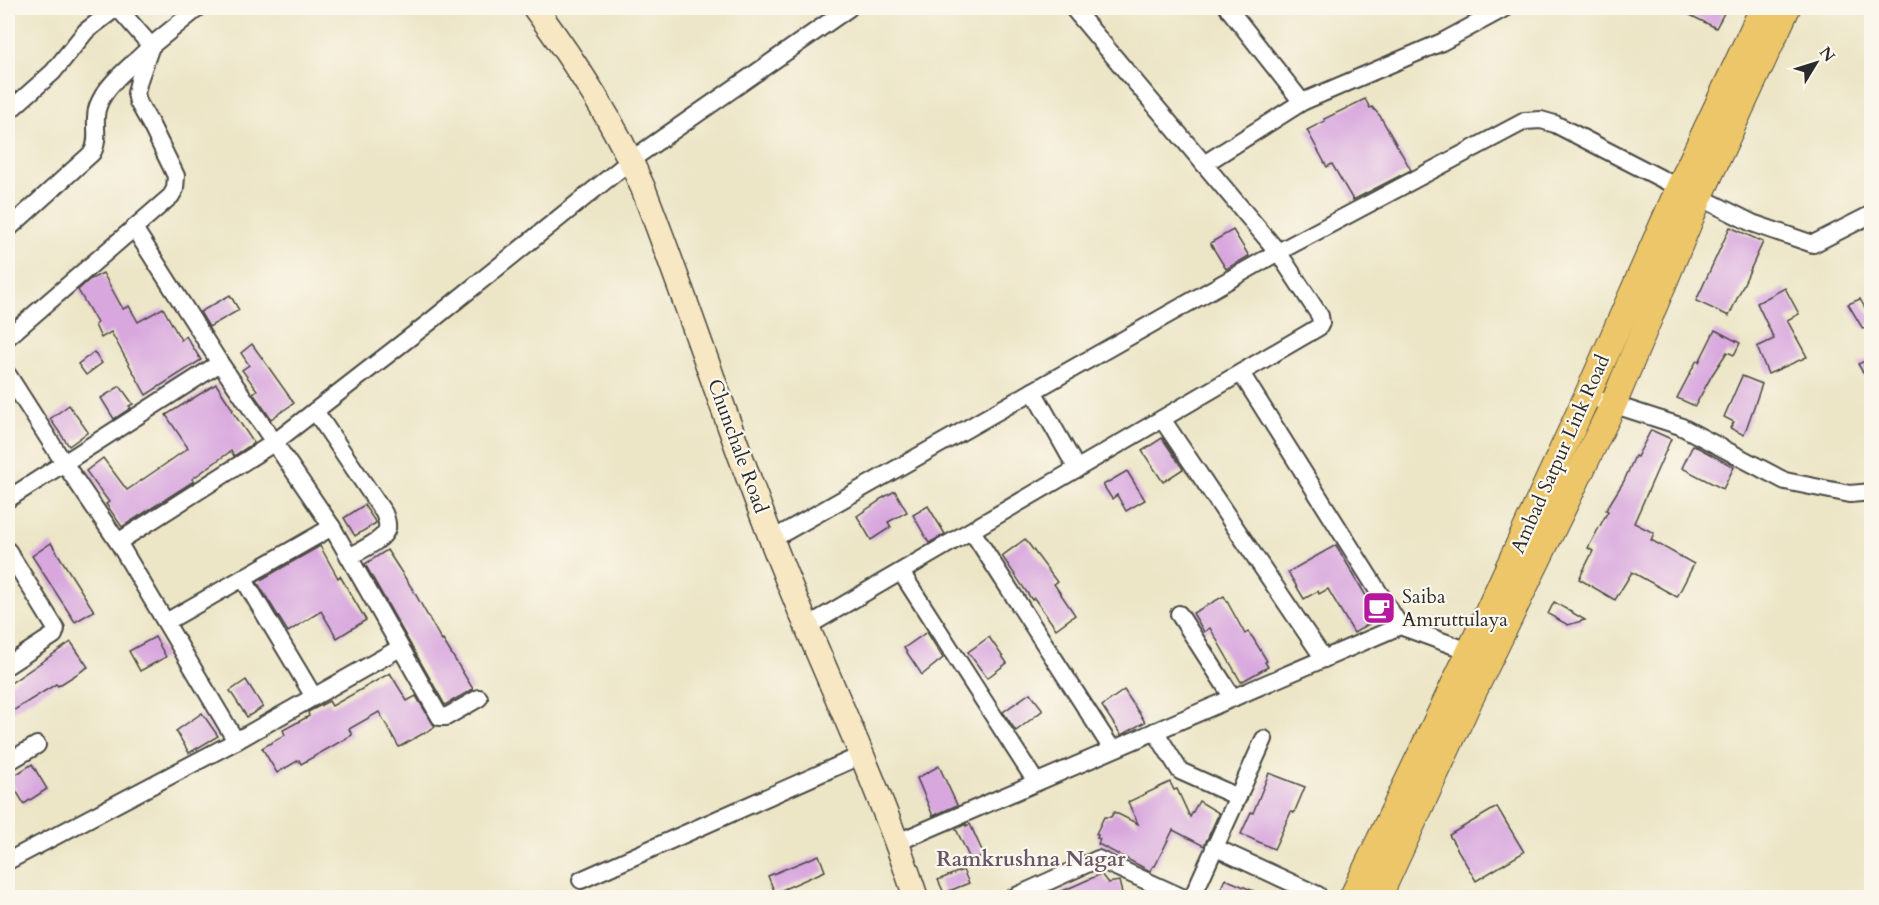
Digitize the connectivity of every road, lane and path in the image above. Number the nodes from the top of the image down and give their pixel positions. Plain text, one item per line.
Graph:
1 (117, 8) edge
2 (198, 8) edge
3 (535, 8) edge
4 (849, 8) edge
5 (1073, 8) edge
6 (1228, 8) edge
7 (1505, 8) edge
8 (1763, 8) edge
9 (1787, 8) edge
10 (151, 46) junction
11 (1302, 102) junction
12 (8, 112) edge
13 (631, 160) junction
14 (1204, 164) junction
15 (1688, 193) junction
16 (1872, 214) edge
17 (134, 228) junction
18 (8, 229) edge
19 (1278, 252) junction
20 (8, 337) edge
21 (220, 363) junction
22 (1241, 373) junction
23 (8, 375) edge
24 (1033, 391) junction
25 (1587, 396) junction
26 (1613, 405) junction
27 (315, 411) junction
28 (1162, 419) junction
29 (275, 442) junction
30 (64, 463) junction
31 (1077, 469) junction
32 (1872, 492) edge
33 (8, 499) edge
34 (332, 527) junction
35 (972, 531) junction
36 (771, 540) junction
37 (118, 542) junction
38 (8, 551) edge
39 (349, 557) junction
40 (901, 573) junction
41 (243, 578) junction
42 (1179, 614) dead end
43 (166, 622) junction
44 (1400, 626) junction
45 (806, 627) junction
46 (400, 648) junction
47 (1480, 655) junction
48 (1324, 659) junction
49 (8, 665) edge
50 (314, 697) junction
51 (479, 698) dead end
52 (1233, 698) junction
53 (1155, 731) junction
54 (1264, 740) dead end
55 (236, 741) junction
56 (37, 745) dead end
57 (1112, 749) junction
58 (862, 755) junction
59 (8, 762) edge
60 (1036, 782) junction
61 (1238, 797) junction
62 (898, 842) junction
63 (1215, 847) junction
64 (8, 861) edge
65 (581, 880) dead end
66 (1041, 891) edge
67 (1318, 895) dead end
68 (916, 897) edge
69 (1012, 897) edge
70 (1184, 897) edge
71 (1192, 897) edge
72 (1352, 897) edge
73 (1378, 897) edge

1 - 10 street
1 - 12 street
2 - 10 street
3 - 13 street, Chunchale Road
4 - 13 street
5 - 14 street
6 - 11 street
7 - 11 street
8 - 15 main road, Ambad Satpur Link Road
9 - 15 main road, Ambad Satpur Link Road
10 - 17 street
10 - 18 street
11 - 14 street
13 - 27 street
13 - 36 street, Chunchale Road
14 - 19 street
15 - 16 street
15 - 19 street
15 - 25 main road, Ambad Satpur Link Road
15 - 26 main road, Ambad Satpur Link Road
17 - 20 street
17 - 21 street
19 - 22 street
19 - 24 street
21 - 29 street
21 - 30 street
22 - 28 street
22 - 44 street
23 - 30 street
24 - 31 street
24 - 36 street
25 - 26 street
25 - 47 main road, Ambad Satpur Link Road
26 - 32 street
26 - 47 main road, Ambad Satpur Link Road
27 - 29 street
27 - 39 street
28 - 31 street
28 - 48 street
29 - 34 street
29 - 37 street
30 - 33 street
30 - 37 street
31 - 35 street
34 - 39 street
34 - 41 street
35 - 40 street
35 - 57 street
36 - 45 street, Chunchale Road
37 - 43 street
38 - 49 street
39 - 46 street
40 - 45 street
40 - 60 street
41 - 43 street
41 - 50 street
42 - 52 street
43 - 55 street
44 - 47 street
44 - 48 street
45 - 58 street, Chunchale Road
46 - 50 street
46 - 51 street
47 - 72 main road, Ambad Satpur Link Road
47 - 73 main road, Ambad Satpur Link Road
48 - 52 street
50 - 55 street
52 - 53 street
53 - 57 street
53 - 61 street
54 - 61 street
55 - 64 street
56 - 59 street
57 - 60 street
58 - 62 street, Chunchale Road
58 - 65 street
60 - 62 street
61 - 63 street
62 - 68 street, Chunchale Road
63 - 67 street
63 - 71 street
66 - 69 street
66 - 70 street

